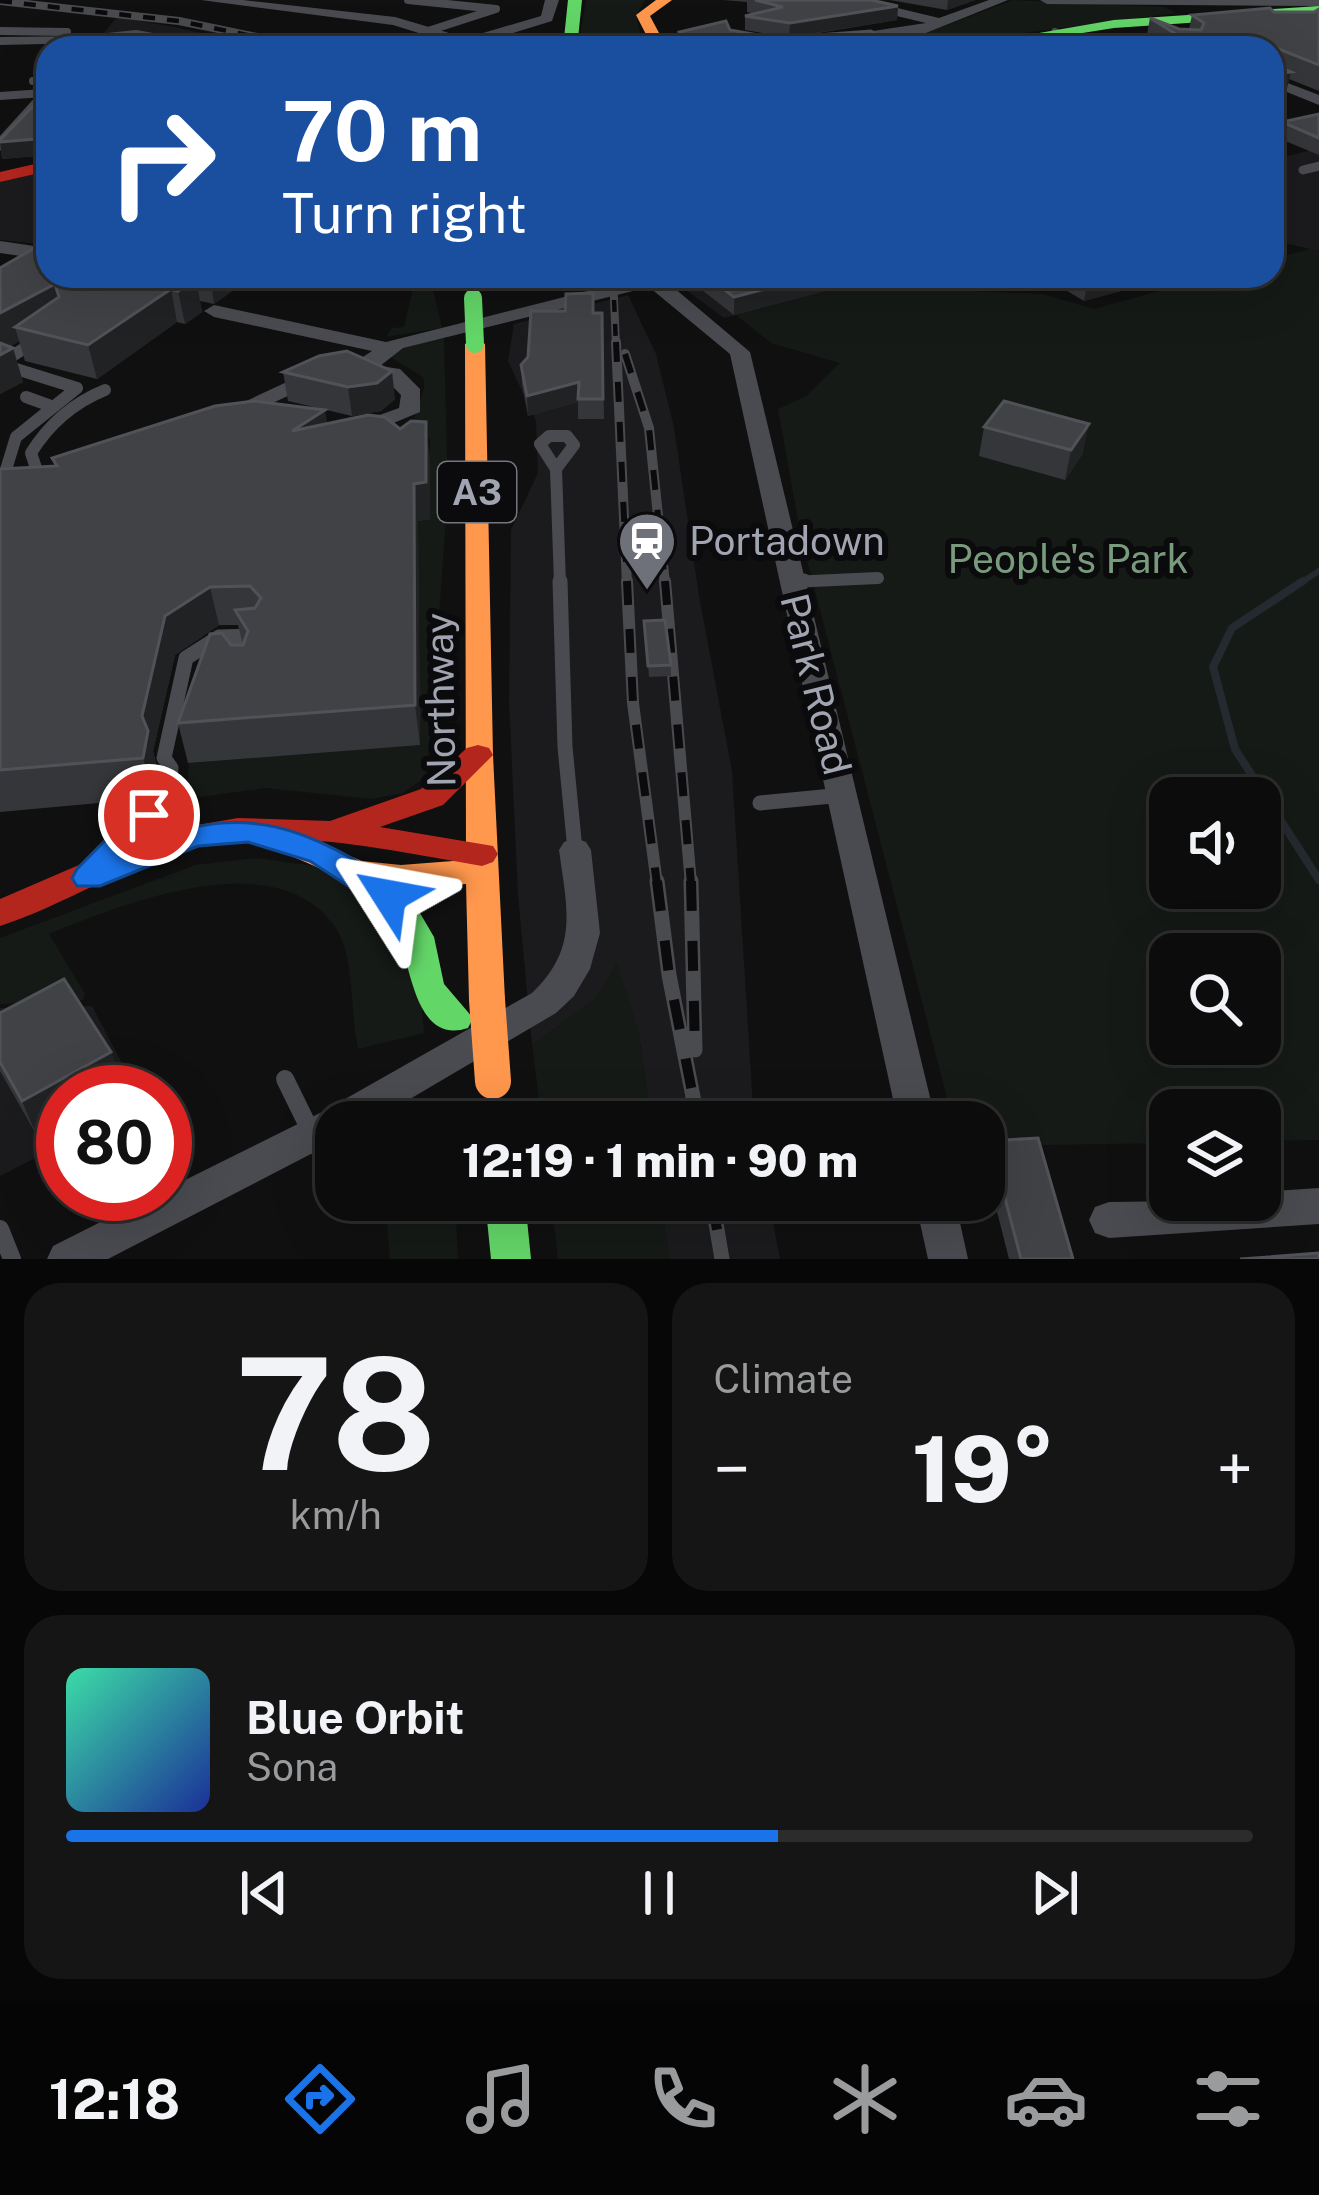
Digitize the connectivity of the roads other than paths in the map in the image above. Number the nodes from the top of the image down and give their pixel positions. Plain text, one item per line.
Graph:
1 (208, 0) edge
2 (408, 0) edge
3 (504, 0) edge
4 (551, 0) edge
5 (575, 0) edge
6 (665, 0) edge
7 (1001, 0) edge
8 (1047, 0) edge
9 (853, 2) edge
10 (496, 9) junction
11 (1186, 11) junction
12 (1316, 13) edge
13 (838, 21) edge
14 (941, 23) junction
15 (855, 25) edge
16 (1274, 27) edge
17 (428, 31) junction
18 (0, 32) edge
19 (563, 32) edge
20 (915, 32) junction
21 (1055, 32) junction
22 (65, 36) edge
23 (444, 36) edge
24 (528, 36) edge
25 (654, 36) edge
26 (875, 36) edge
27 (922, 36) edge
28 (1031, 36) edge
29 (1063, 36) edge
30 (36, 40) edge
31 (0, 41) edge
32 (1284, 86) edge
33 (36, 88) edge
34 (36, 95) edge
35 (0, 96) edge
36 (1319, 100) edge
37 (1319, 119) edge
38 (1284, 127) edge
39 (2, 140) edge
40 (1319, 166) edge
41 (36, 169) edge
42 (1303, 170) dead end
43 (0, 177) edge
44 (0, 248) edge
45 (36, 253) edge
46 (36, 262) edge
47 (10, 278) edge
48 (472, 288) edge
49 (627, 288) edge
50 (672, 288) edge
51 (246, 300) dead end
52 (40, 338) edge
53 (386, 348) junction
54 (363, 368) junction
55 (105, 390) dead end
56 (26, 397) dead end
57 (254, 403) junction
58 (51, 406) junction
59 (290, 414) edge
60 (334, 428) edge
61 (194, 430) edge
62 (556, 469) dead end
63 (54, 488) joint
64 (0, 495) edge
65 (878, 578) dead end
66 (791, 582) junction
67 (257, 636) edge
68 (190, 713) edge
69 (478, 755) junction
70 (172, 768) junction
71 (843, 795) junction
72 (168, 801) junction
73 (760, 803) dead end
74 (248, 831) junction
75 (331, 831) junction
76 (173, 842) junction
77 (575, 850) joint
78 (482, 863) junction
79 (358, 873) junction
80 (89, 878) junction
81 (0, 913) edge
82 (285, 1079) dead end
83 (374, 1101) edge
84 (912, 1101) edge
85 (315, 1110) edge
86 (315, 1134) edge
87 (1319, 1206) edge
88 (1109, 1220) dead end
89 (507, 1221) edge
90 (940, 1221) edge
91 (0, 1229) edge
92 (12, 1259) edge
93 (68, 1259) edge
94 (511, 1259) edge
95 (948, 1259) edge

1 - 17 street
2 - 10 lane
3 - 10 lane
4 - 19 street
5 - 19 main road
6 - 25 main road
7 - 14 street
8 - 11 street
9 - 14 street
10 - 17 lane
11 - 12 main road
11 - 21 main road
12 - 16 street
13 - 15 street
14 - 20 street
17 - 23 street
18 - 22 lane
19 - 24 street
20 - 26 street
20 - 27 street
21 - 28 main road
21 - 29 lane
30 - 31 street
32 - 36 street
33 - 35 lane
34 - 39 street
37 - 38 street
40 - 42 lane
41 - 43 main road
44 - 45 street
46 - 47 main road
48 - 69 main road, Northway / A3, bridge
49 - 53 street
50 - 66 street, Park Road
51 - 53 street
52 - 58 lane
53 - 54 street
54 - 57 street
54 - 60 street
55 - 63 lane
56 - 58 lane
57 - 59 street
57 - 61 street
58 - 64 lane
62 - 77 lane
63 - 64 street
65 - 66 lane
66 - 71 street, Park Road
67 - 70 lane
68 - 70 lane
69 - 75 main road
69 - 78 main road, Northway / A3
70 - 72 lane
71 - 73 lane
71 - 84 street, Park Road
72 - 76 lane
72 - 80 lane
74 - 75 main road
74 - 76 main road
74 - 79 main road
75 - 78 main road
76 - 80 main road
77 - 83 street
78 - 79 main road
78 - 79 main road, Northway / A3, bridge
80 - 81 main road
82 - 85 lane
86 - 93 street
87 - 88 street
89 - 94 main road
90 - 95 street
91 - 92 lane

